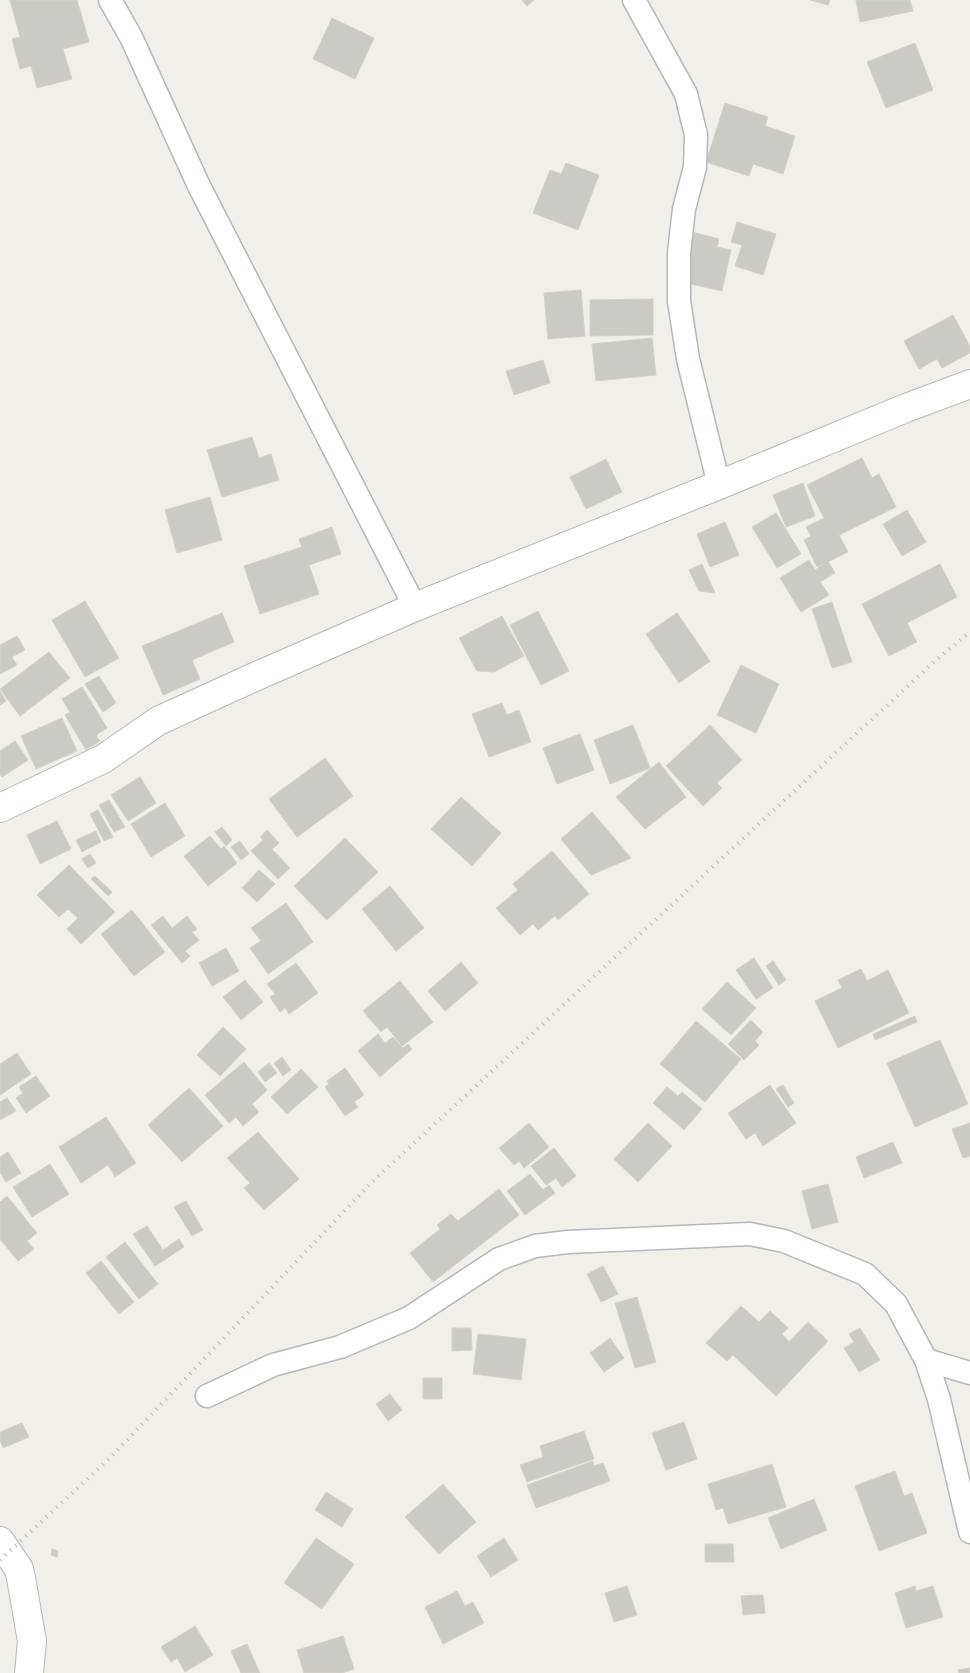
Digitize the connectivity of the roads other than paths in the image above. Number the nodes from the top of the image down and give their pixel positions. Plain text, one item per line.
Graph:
1 (110, 0) edge
2 (634, 0) edge
3 (970, 384) edge
4 (718, 485) junction
5 (415, 607) junction
6 (0, 808) edge
7 (926, 1360) junction
8 (970, 1373) edge
9 (207, 1396) dead end
10 (970, 1532) edge
11 (0, 1541) edge
12 (29, 1673) edge

1 - 5 street
2 - 4 street
3 - 4 street
4 - 5 street
5 - 6 street
7 - 8 street
7 - 9 street
7 - 10 street
11 - 12 street

